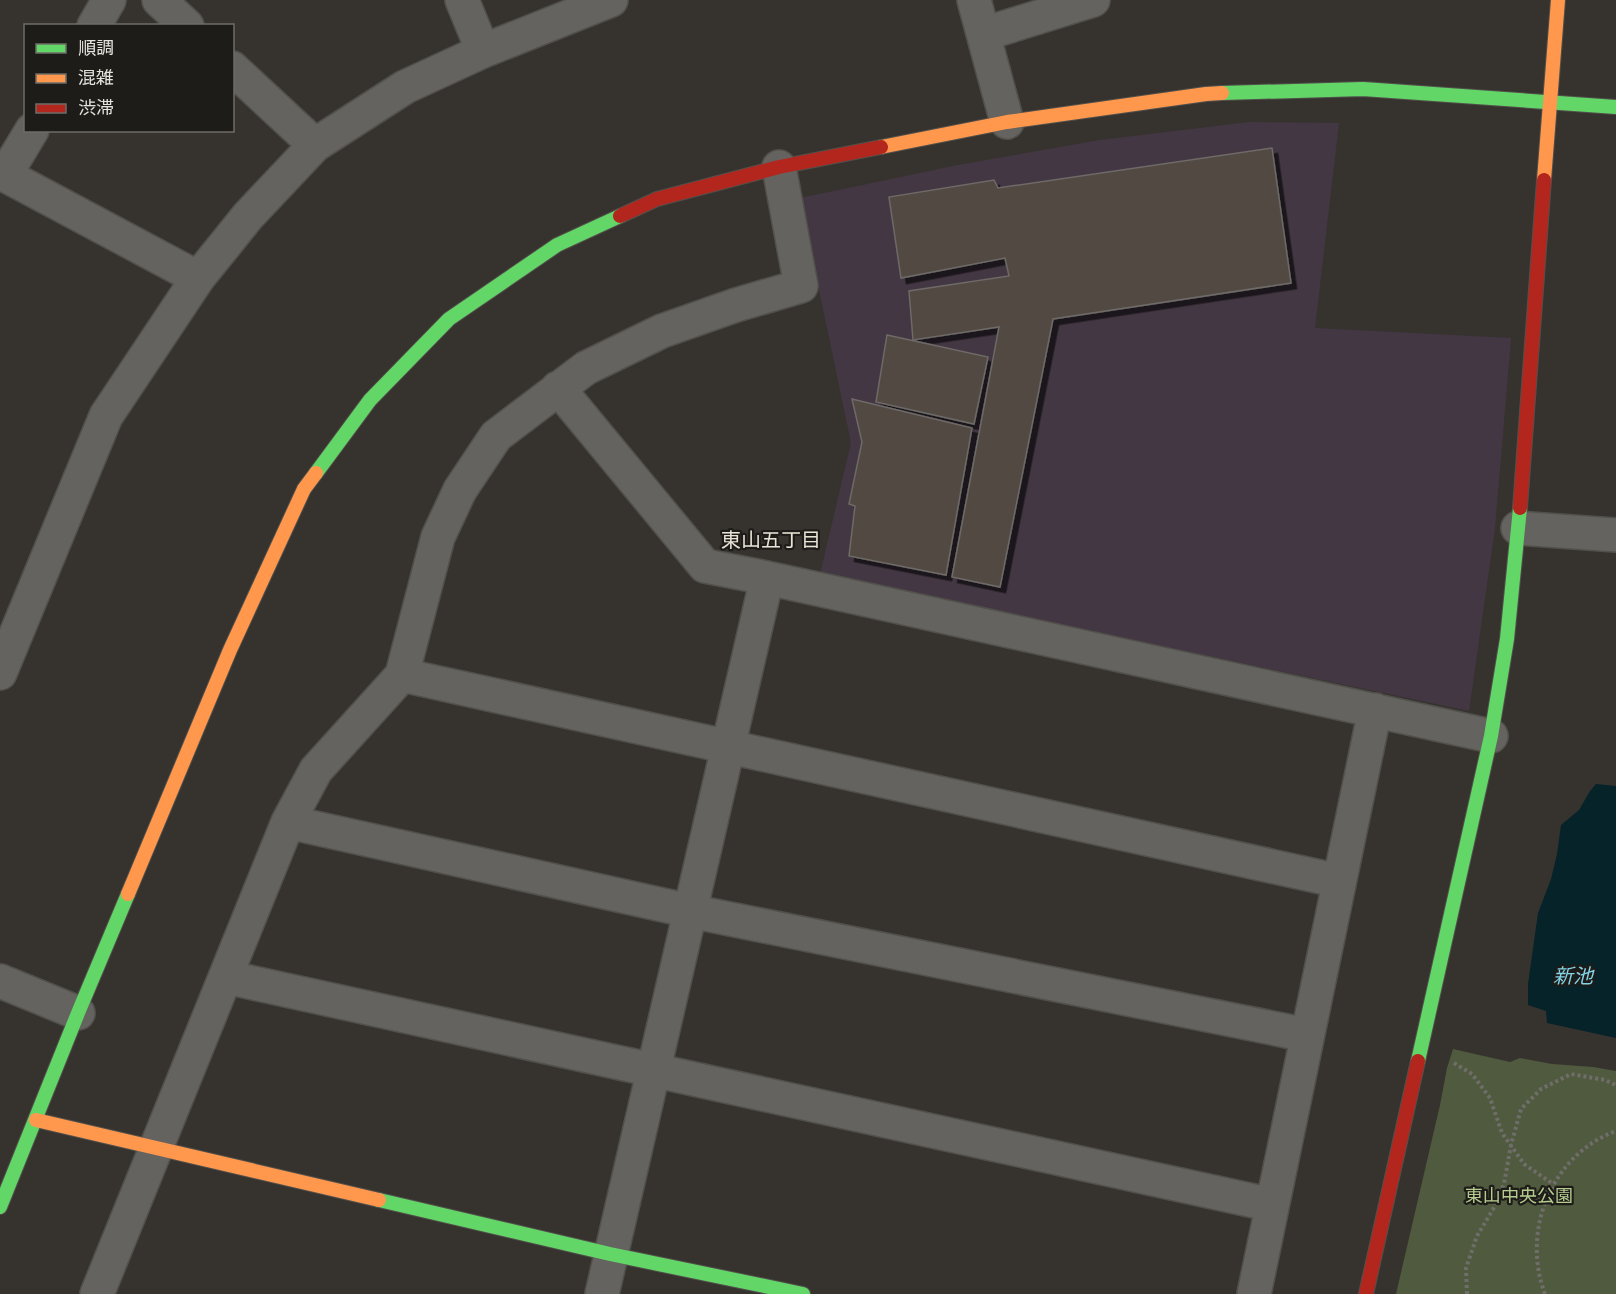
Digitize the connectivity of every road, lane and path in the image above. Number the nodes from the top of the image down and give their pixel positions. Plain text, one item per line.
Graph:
1 (109, 0) edge
2 (159, 0) edge
3 (462, 0) edge
4 (611, 0) edge
5 (974, 0) edge
6 (1093, 0) edge
7 (1558, 0) edge
8 (95, 24) edge
9 (185, 24) edge
10 (984, 34) junction
11 (483, 51) junction
12 (234, 70) edge
13 (1549, 102) junction
14 (1616, 107) edge
15 (1007, 122) junction
16 (31, 132) edge
17 (315, 145) junction
18 (779, 167) junction
19 (198, 278) junction
20 (558, 388) junction
21 (1518, 528) junction
22 (1616, 536) edge
23 (767, 578) junction
24 (0, 673) edge
25 (402, 675) junction
26 (1375, 710) junction
27 (1491, 735) junction
28 (728, 747) junction
29 (288, 822) junction
30 (1339, 881) junction
31 (690, 911) junction
32 (226, 977) junction
33 (0, 981) edge
34 (78, 1013) junction
35 (1307, 1035) junction
36 (1454, 1063) dead end
37 (652, 1070) junction
38 (1616, 1085) edge
39 (36, 1120) junction
40 (1616, 1131) edge
41 (1511, 1145) junction
42 (156, 1148) junction
43 (1554, 1184) junction
44 (1272, 1205) junction
45 (0, 1207) edge
46 (610, 1254) junction
47 (97, 1294) edge
48 (602, 1294) edge
49 (803, 1294) edge
50 (1254, 1294) edge
51 (1366, 1294) edge
52 (1467, 1294) edge
53 (1545, 1294) edge

1 - 8 street
2 - 9 street
3 - 11 street
4 - 11 street
5 - 10 street
6 - 10 street
7 - 13 street
10 - 15 street
11 - 17 street
12 - 17 street
13 - 14 street
13 - 15 street
13 - 21 street
15 - 18 street
16 - 19 street
17 - 19 street
18 - 20 street
18 - 34 street
19 - 24 street
20 - 23 street
20 - 25 street
21 - 22 street
21 - 27 street
23 - 26 street
23 - 28 street
25 - 28 street
25 - 29 street
26 - 27 street
26 - 30 street
27 - 51 street
28 - 30 street
28 - 31 street
29 - 31 street
29 - 32 street
30 - 35 street
31 - 35 street
31 - 37 street
32 - 37 street
32 - 42 street
33 - 34 street
34 - 39 street
35 - 44 street
36 - 41 path
37 - 44 street
37 - 46 street
38 - 41 path
39 - 42 street
39 - 45 street
40 - 43 path
41 - 43 path
41 - 52 path
42 - 46 street
42 - 47 street
43 - 53 path
44 - 50 street
46 - 48 street
46 - 49 street

